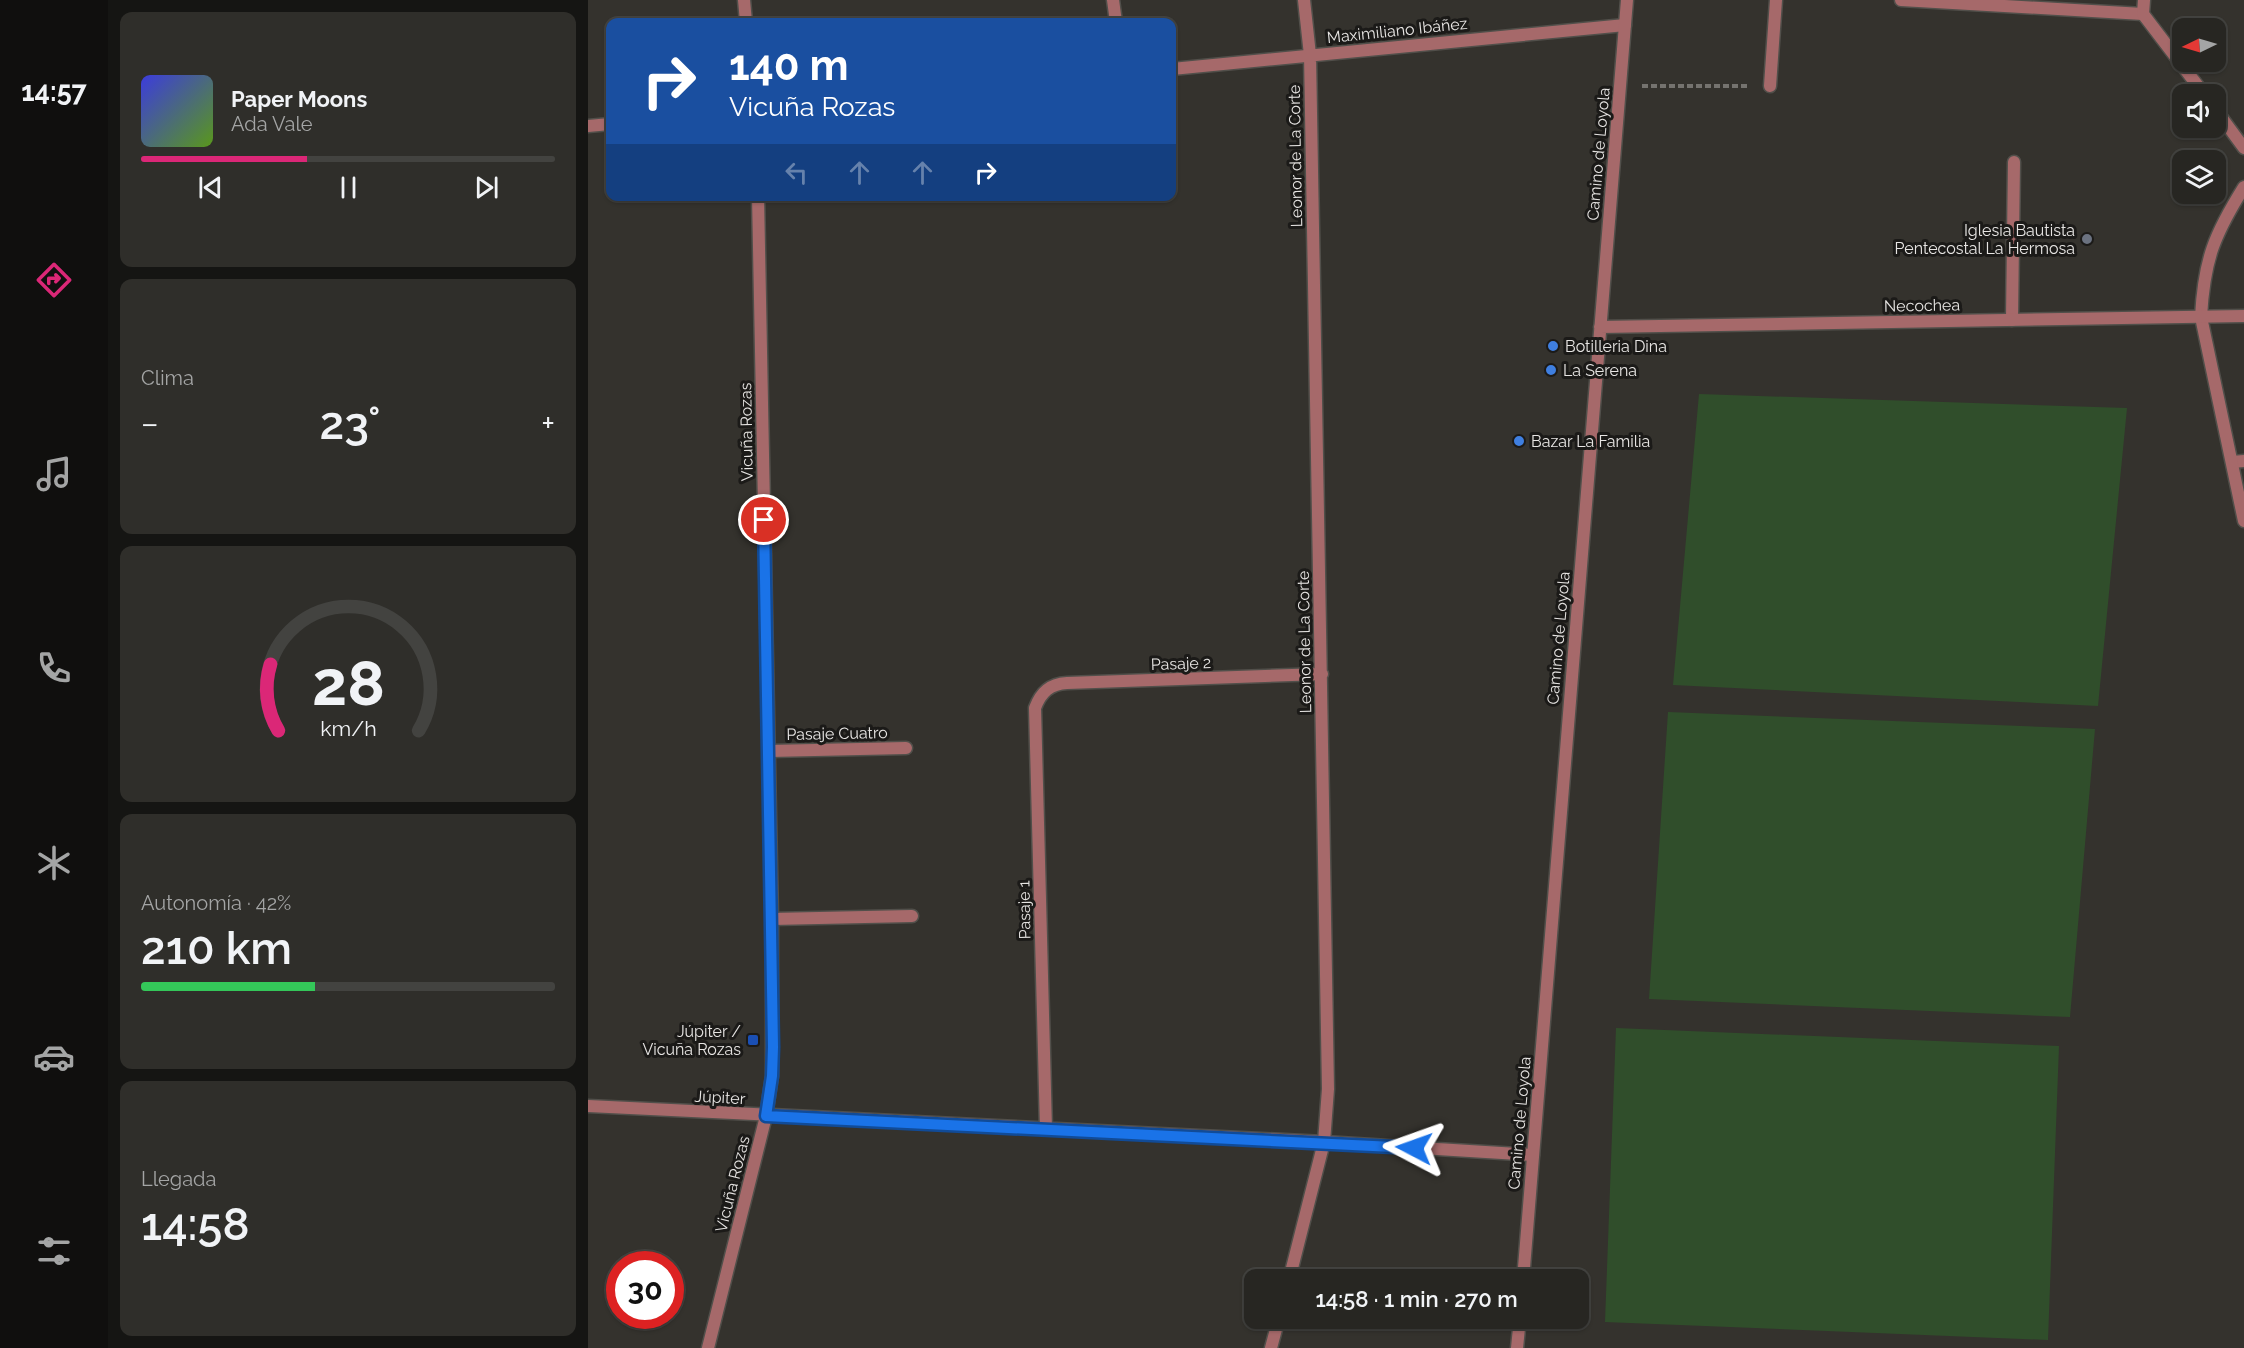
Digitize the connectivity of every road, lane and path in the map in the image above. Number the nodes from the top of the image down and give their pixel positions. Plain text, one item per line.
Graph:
1 (744, 0) edge
2 (1113, 0) edge
3 (1304, 0) edge
4 (1627, 0) edge
5 (1776, 0) edge
6 (1902, 0) edge
7 (2107, 0) edge
8 (2144, 0) edge
9 (2114, 12) junction
10 (2144, 14) junction
11 (746, 18) edge
12 (1115, 18) edge
13 (1625, 25) junction
14 (1310, 55) junction
15 (1176, 69) edge
16 (2196, 84) edge
17 (1620, 86) junction
18 (1770, 86) joint
19 (606, 124) edge
20 (2226, 124) edge
21 (588, 126) edge
22 (2244, 148) edge
23 (2014, 162) dead end
24 (2244, 187) edge
25 (759, 201) edge
26 (2244, 316) edge
27 (2201, 317) junction
28 (2012, 320) junction
29 (1600, 327) junction
30 (2238, 461) edge
31 (2244, 521) edge
32 (1322, 674) junction
33 (1043, 692) joint
34 (906, 748) dead end
35 (769, 751) junction
36 (912, 916) dead end
37 (772, 919) junction
38 (588, 1106) edge
39 (766, 1116) junction
40 (1046, 1129) junction
41 (1324, 1142) junction
42 (1533, 1155) junction
43 (1292, 1269) edge
44 (1524, 1269) edge
45 (1276, 1329) edge
46 (1519, 1329) edge
47 (708, 1348) edge
48 (1271, 1348) edge
49 (1517, 1348) edge

1 - 11 street
2 - 12 street
3 - 14 street, Leonor de La Corte
4 - 13 street, Camino de Loyola
5 - 18 street
6 - 9 street
7 - 9 street
8 - 10 street
9 - 10 street
10 - 16 street
13 - 14 street, Maximiliano Ibáñez
13 - 17 street, Camino de Loyola
14 - 15 street, Maximiliano Ibáñez
14 - 32 street, Leonor de La Corte
17 - 18 path
17 - 29 street, Camino de Loyola
19 - 21 street
20 - 22 street
23 - 28 street
24 - 27 street
25 - 35 street, Vicuña Rozas
26 - 27 street, Necochea
27 - 28 street, Necochea
27 - 30 street
28 - 29 street, Necochea
29 - 42 street, Camino de Loyola
30 - 31 street
32 - 33 street, Pasaje 2
32 - 41 street, Leonor de La Corte
33 - 40 street, Pasaje 1
34 - 35 street, Pasaje Cuatro
35 - 37 street, Vicuña Rozas
36 - 37 street
37 - 39 street, Vicuña Rozas
38 - 39 street, Júpiter
39 - 40 street, Júpiter
39 - 47 street, Vicuña Rozas
40 - 41 street, Júpiter
41 - 42 street, Júpiter
41 - 43 street, Leonor de La Corte
42 - 44 street, Camino de Loyola
45 - 48 street
46 - 49 street

